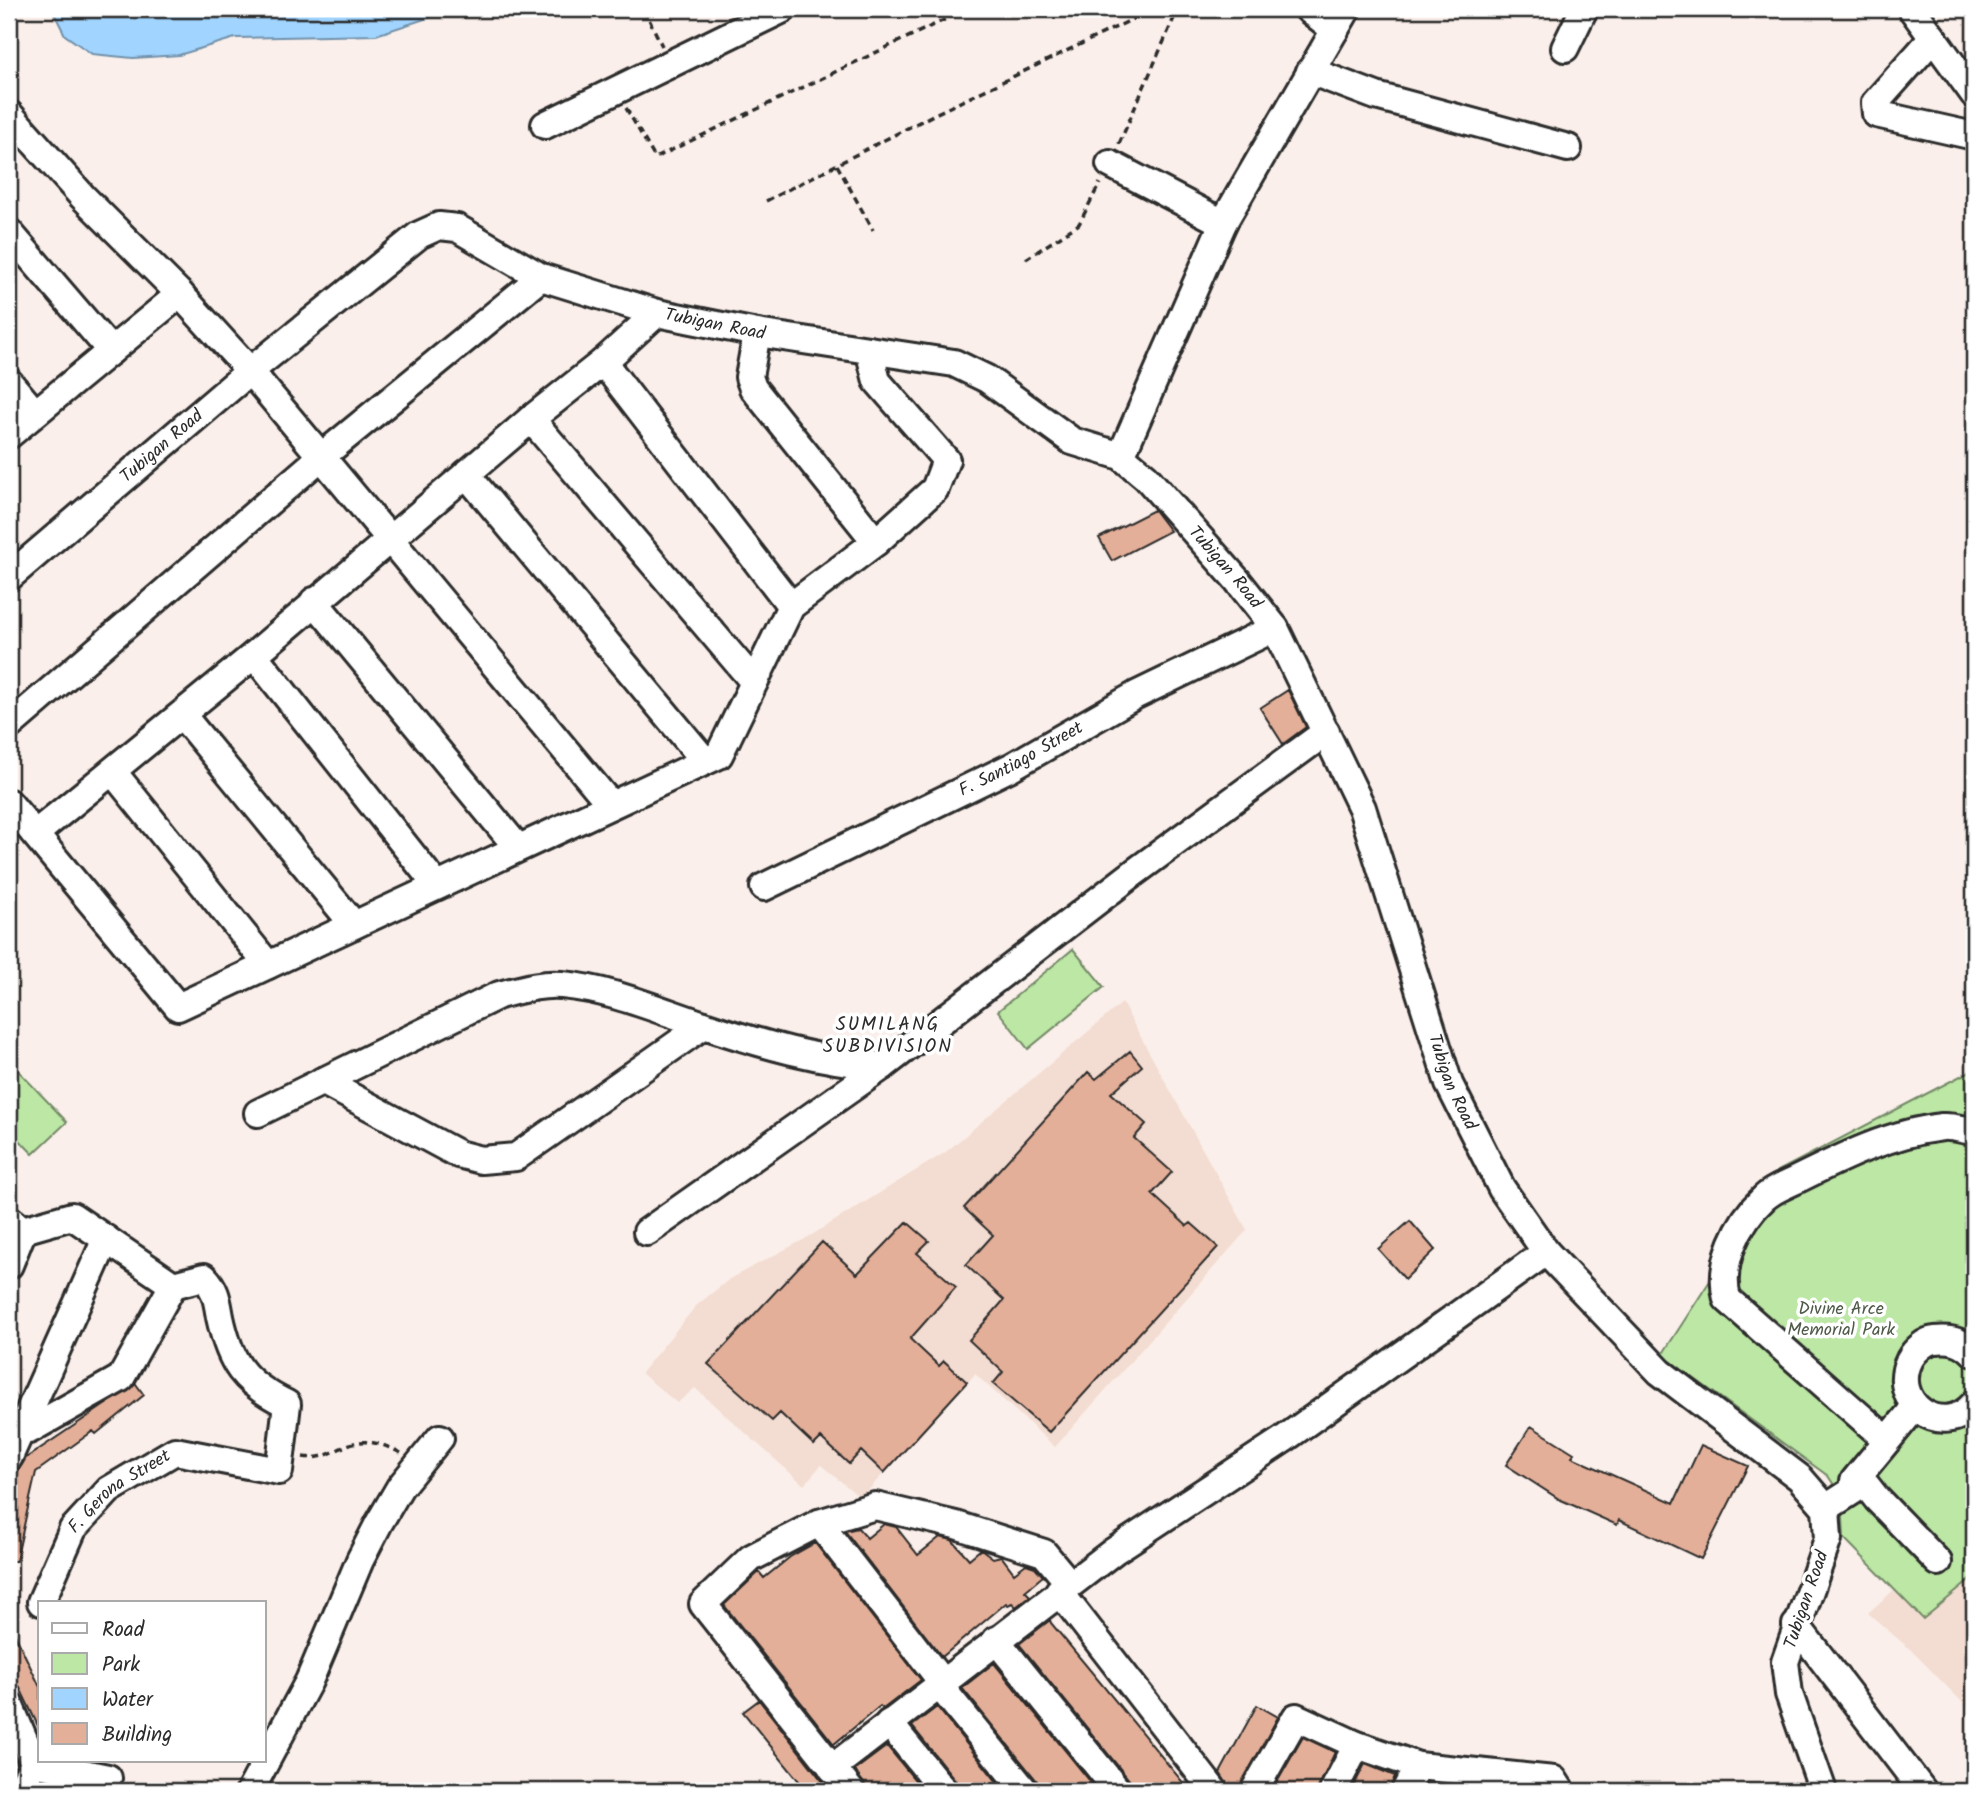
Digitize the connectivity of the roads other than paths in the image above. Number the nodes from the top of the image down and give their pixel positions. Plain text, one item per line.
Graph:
1 (783, 9) edge
2 (1308, 9) edge
3 (1584, 9) edge
4 (1912, 9) edge
5 (1341, 19) edge
6 (1933, 38) junction
7 (1565, 48) dead end
8 (1965, 64) edge
9 (1310, 71) junction
10 (1974, 94) edge
11 (9, 114) edge
12 (545, 125) dead end
13 (1974, 136) edge
14 (1568, 148) dead end
15 (1110, 164) road end
16 (1223, 222) junction
17 (9, 232) edge
18 (541, 277) junction
19 (180, 294) junction
20 (657, 313) junction
21 (757, 333) junction
22 (869, 350) junction
23 (111, 351) junction
24 (603, 362) junction
25 (250, 371) junction
26 (9, 382) edge
27 (35, 413) junction
28 (531, 419) junction
29 (9, 435) edge
30 (1121, 456) junction
31 (321, 457) junction
32 (466, 474) junction
33 (389, 538) junction
34 (876, 542) junction
35 (9, 578) edge
36 (314, 601) junction
37 (792, 606) junction
38 (1275, 628) junction
39 (254, 655) junction
40 (754, 682) junction
41 (183, 715) junction
42 (9, 726) edge
43 (1326, 732) junction
44 (705, 761) junction
45 (113, 772) junction
46 (9, 803) edge
47 (611, 805) junction
48 (35, 834) junction
49 (518, 848) junction
50 (437, 886) junction
51 (764, 887) dead end
52 (354, 925) junction
53 (268, 965) junction
54 (704, 1025) junction
55 (883, 1066) junction
56 (322, 1081) junction
57 (258, 1113) dead end
58 (1974, 1131) edge
59 (16, 1225) edge
60 (647, 1233) dead end
61 (106, 1239) junction
62 (1546, 1252) junction
63 (9, 1265) edge
64 (173, 1285) junction
65 (1972, 1345) edge
66 (1974, 1404) edge
67 (1914, 1407) junction
68 (15, 1425) edge
69 (440, 1438) dead end
70 (1887, 1440) junction
71 (9, 1457) edge
72 (1856, 1478) junction
73 (1821, 1501) junction
74 (819, 1524) junction
75 (1938, 1562) dead end
76 (1064, 1587) junction
77 (41, 1601) edge
78 (1796, 1625) junction
79 (996, 1640) junction
80 (940, 1684) junction
81 (9, 1704) edge
82 (889, 1723) junction
83 (1357, 1745) junction
84 (37, 1758) edge
85 (266, 1761) edge
86 (51, 1762) edge
87 (266, 1762) edge
88 (1418, 1766) junction
89 (832, 1768) junction
90 (108, 1778) dead end
91 (1483, 1783) edge
92 (19, 1791) edge
93 (250, 1791) edge
94 (851, 1791) edge
95 (944, 1791) edge
96 (1025, 1791) edge
97 (1118, 1791) edge
98 (1214, 1791) edge
99 (1254, 1791) edge
100 (1333, 1791) edge
101 (1405, 1791) edge
102 (1561, 1791) edge
103 (1823, 1791) edge
104 (1923, 1791) edge

1 - 12 street
2 - 5 street
3 - 7 street
4 - 6 street
5 - 9 street
6 - 8 street
6 - 13 street
8 - 10 street
9 - 14 street
9 - 16 street
11 - 19 street
15 - 16 street
16 - 30 street
17 - 23 street
18 - 20 street, Tubigan Road
18 - 25 street, Tubigan Road
18 - 31 street
19 - 23 street
19 - 25 street
20 - 21 street, Tubigan Road
20 - 24 street
21 - 22 street, Tubigan Road
21 - 34 street
22 - 30 street, Tubigan Road
22 - 34 street
23 - 27 street
24 - 28 street
24 - 37 street
25 - 31 street
25 - 35 street, Tubigan Road
26 - 27 street
27 - 29 street
28 - 32 street
28 - 40 street
30 - 38 street, Tubigan Road
31 - 33 street
31 - 42 street
32 - 33 street
32 - 44 street
33 - 36 street
33 - 47 street
34 - 37 street
36 - 39 street
36 - 49 street
37 - 40 street
38 - 43 street, Tubigan Road
38 - 51 street, F. Santiago Street
39 - 41 street
39 - 50 street
40 - 44 street
41 - 45 street
41 - 52 street
43 - 55 street
43 - 62 street, Tubigan Road
44 - 47 street
45 - 48 street
45 - 53 street
46 - 48 street
47 - 49 street
48 - 53 street
49 - 50 street
50 - 52 street
52 - 53 street
54 - 55 street
54 - 56 street
54 - 56 street
55 - 60 street
56 - 57 street
58 - 70 street
59 - 61 street
59 - 63 street
61 - 64 street
61 - 68 street
62 - 73 street, Tubigan Road
62 - 76 street
64 - 68 street
64 - 77 street, F. Gerona Street
65 - 67 street
66 - 67 street
67 - 70 street
68 - 71 street
69 - 85 street
70 - 72 street
72 - 73 street
72 - 75 street
73 - 78 street, Tubigan Road
74 - 76 street
74 - 80 street
74 - 89 street
76 - 79 street
76 - 98 street
78 - 103 street, Tubigan Road
78 - 104 street
79 - 80 street
79 - 97 street
80 - 82 street
80 - 96 street
81 - 84 street
82 - 89 street
82 - 95 street
83 - 88 street
83 - 99 street
83 - 100 street
84 - 92 street
86 - 90 street
87 - 93 street
88 - 91 street
88 - 101 street
89 - 94 street
91 - 102 street

